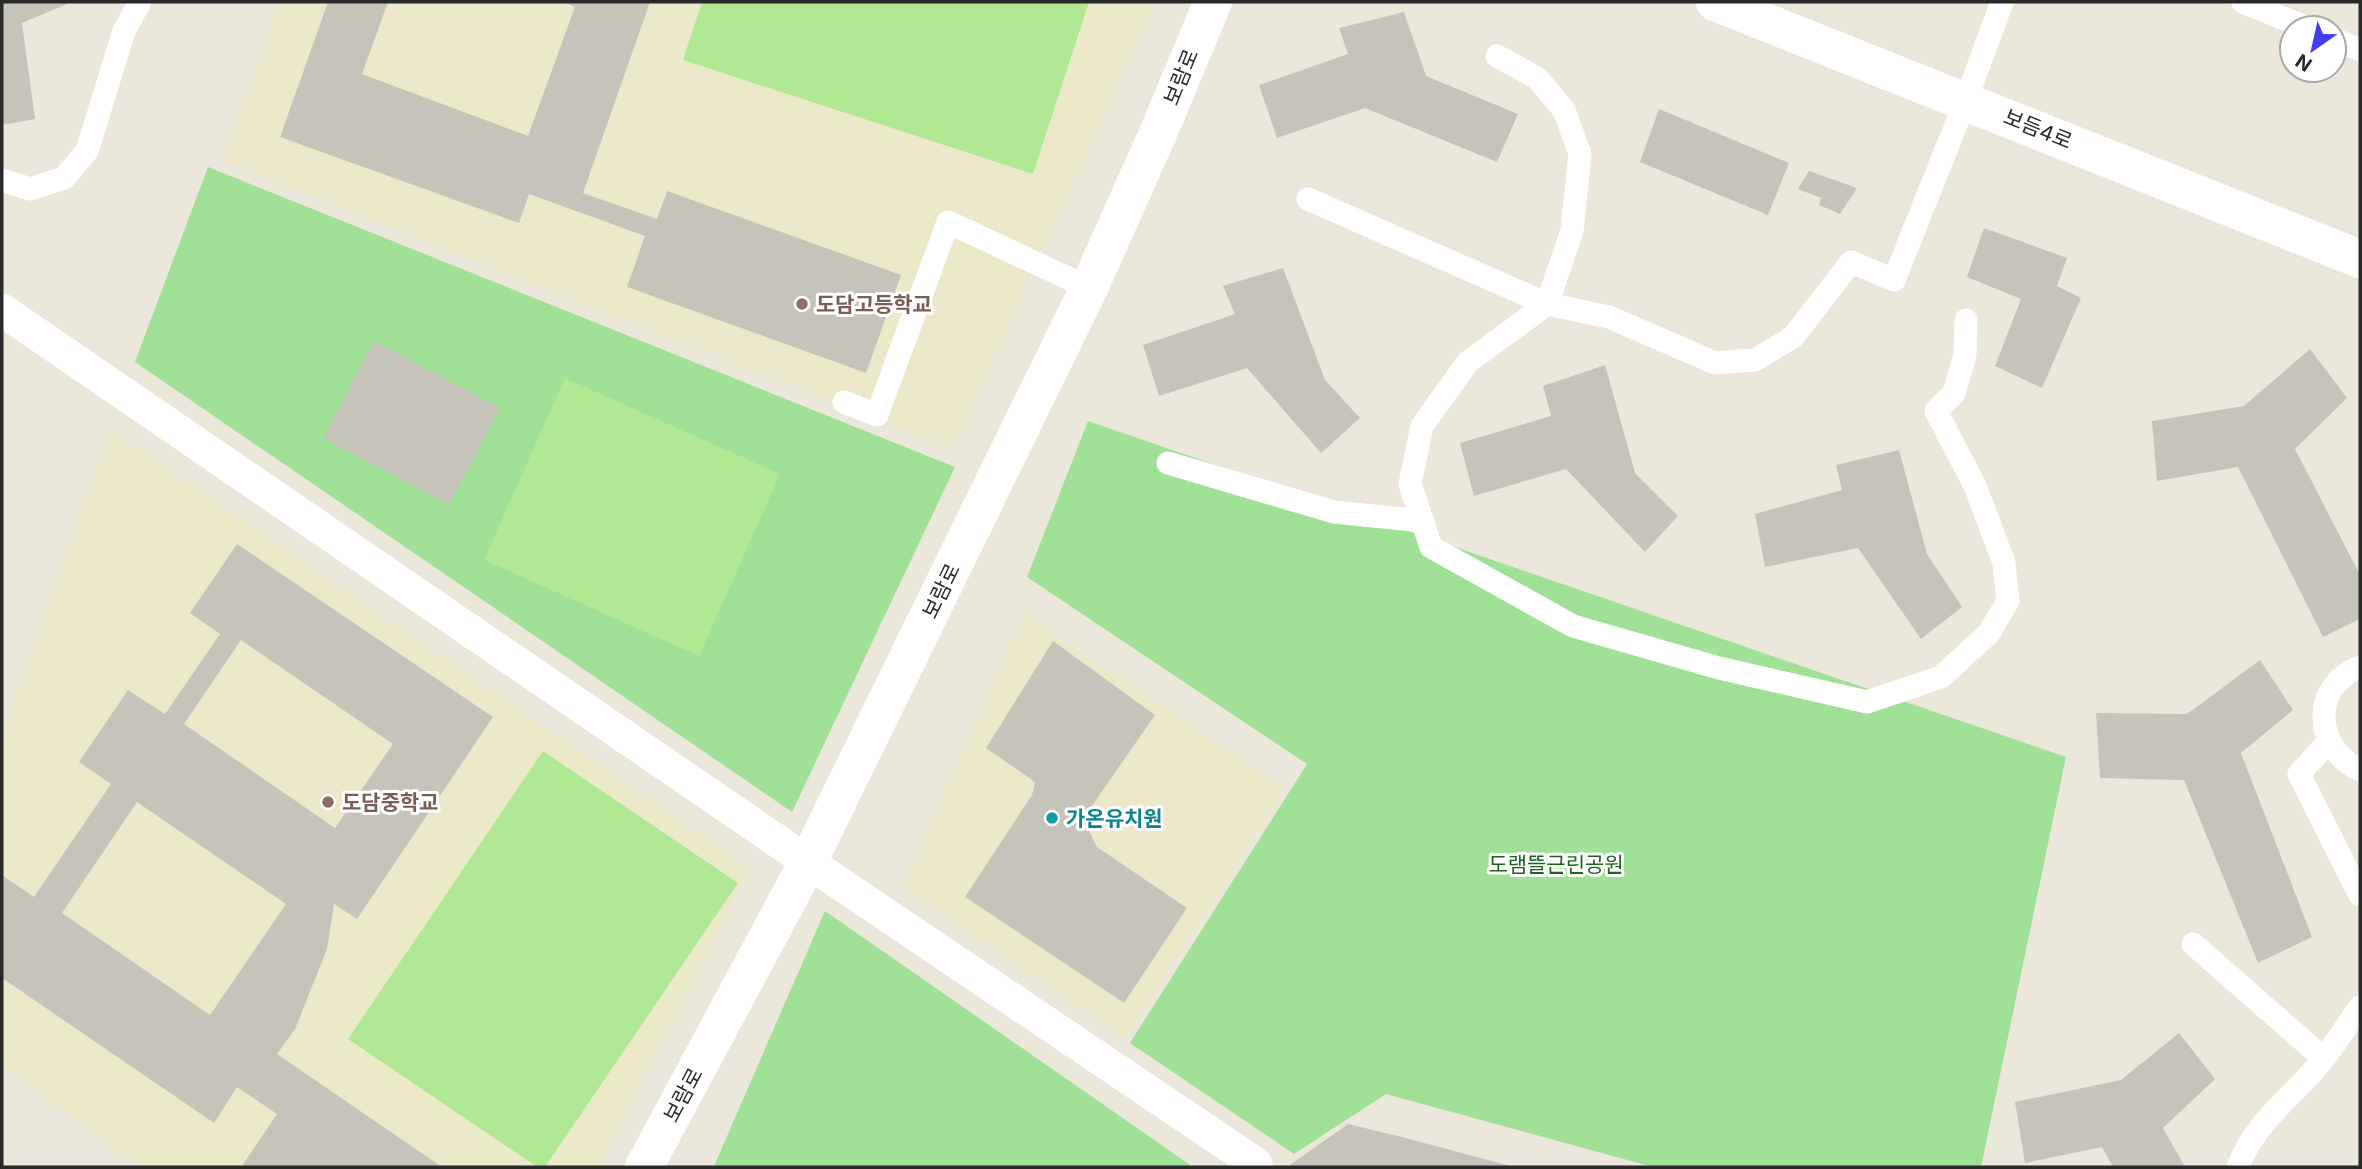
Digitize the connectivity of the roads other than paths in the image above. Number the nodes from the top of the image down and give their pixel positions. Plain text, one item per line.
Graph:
1 (140, 2) edge
2 (1213, 2) edge
3 (1715, 2) edge
4 (2002, 2) edge
5 (2243, 2) edge
6 (2278, 16) edge
7 (1497, 56) dead end
8 (1966, 100) junction
9 (2, 180) edge
10 (1308, 199) dead end
11 (2360, 259) edge
12 (1089, 289) junction
13 (1547, 304) junction
14 (2, 310) edge
15 (1966, 320) dead end
16 (844, 402) dead end
17 (1168, 463) dead end
18 (1423, 521) junction
19 (2360, 667) edge
20 (2329, 741) junction
21 (2360, 770) edge
22 (808, 862) junction
23 (2360, 895) edge
24 (2193, 944) dead end
25 (2360, 1007) edge
26 (2323, 1058) junction
27 (1256, 1164) dead end
28 (644, 1167) edge
29 (2238, 1167) edge

1 - 9 lane
2 - 12 street, 보람로
3 - 8 street, 보듬4로
4 - 8 lane
5 - 6 lane
7 - 13 lane
8 - 11 street, 보듬4로
8 - 13 lane
10 - 13 lane
12 - 16 lane
12 - 22 street, 보람로
13 - 18 lane
14 - 22 street
15 - 18 lane
17 - 18 lane
19 - 20 lane
20 - 21 lane
20 - 23 lane
22 - 27 street
22 - 28 street, 보람로
24 - 26 lane
25 - 26 lane
26 - 29 lane

